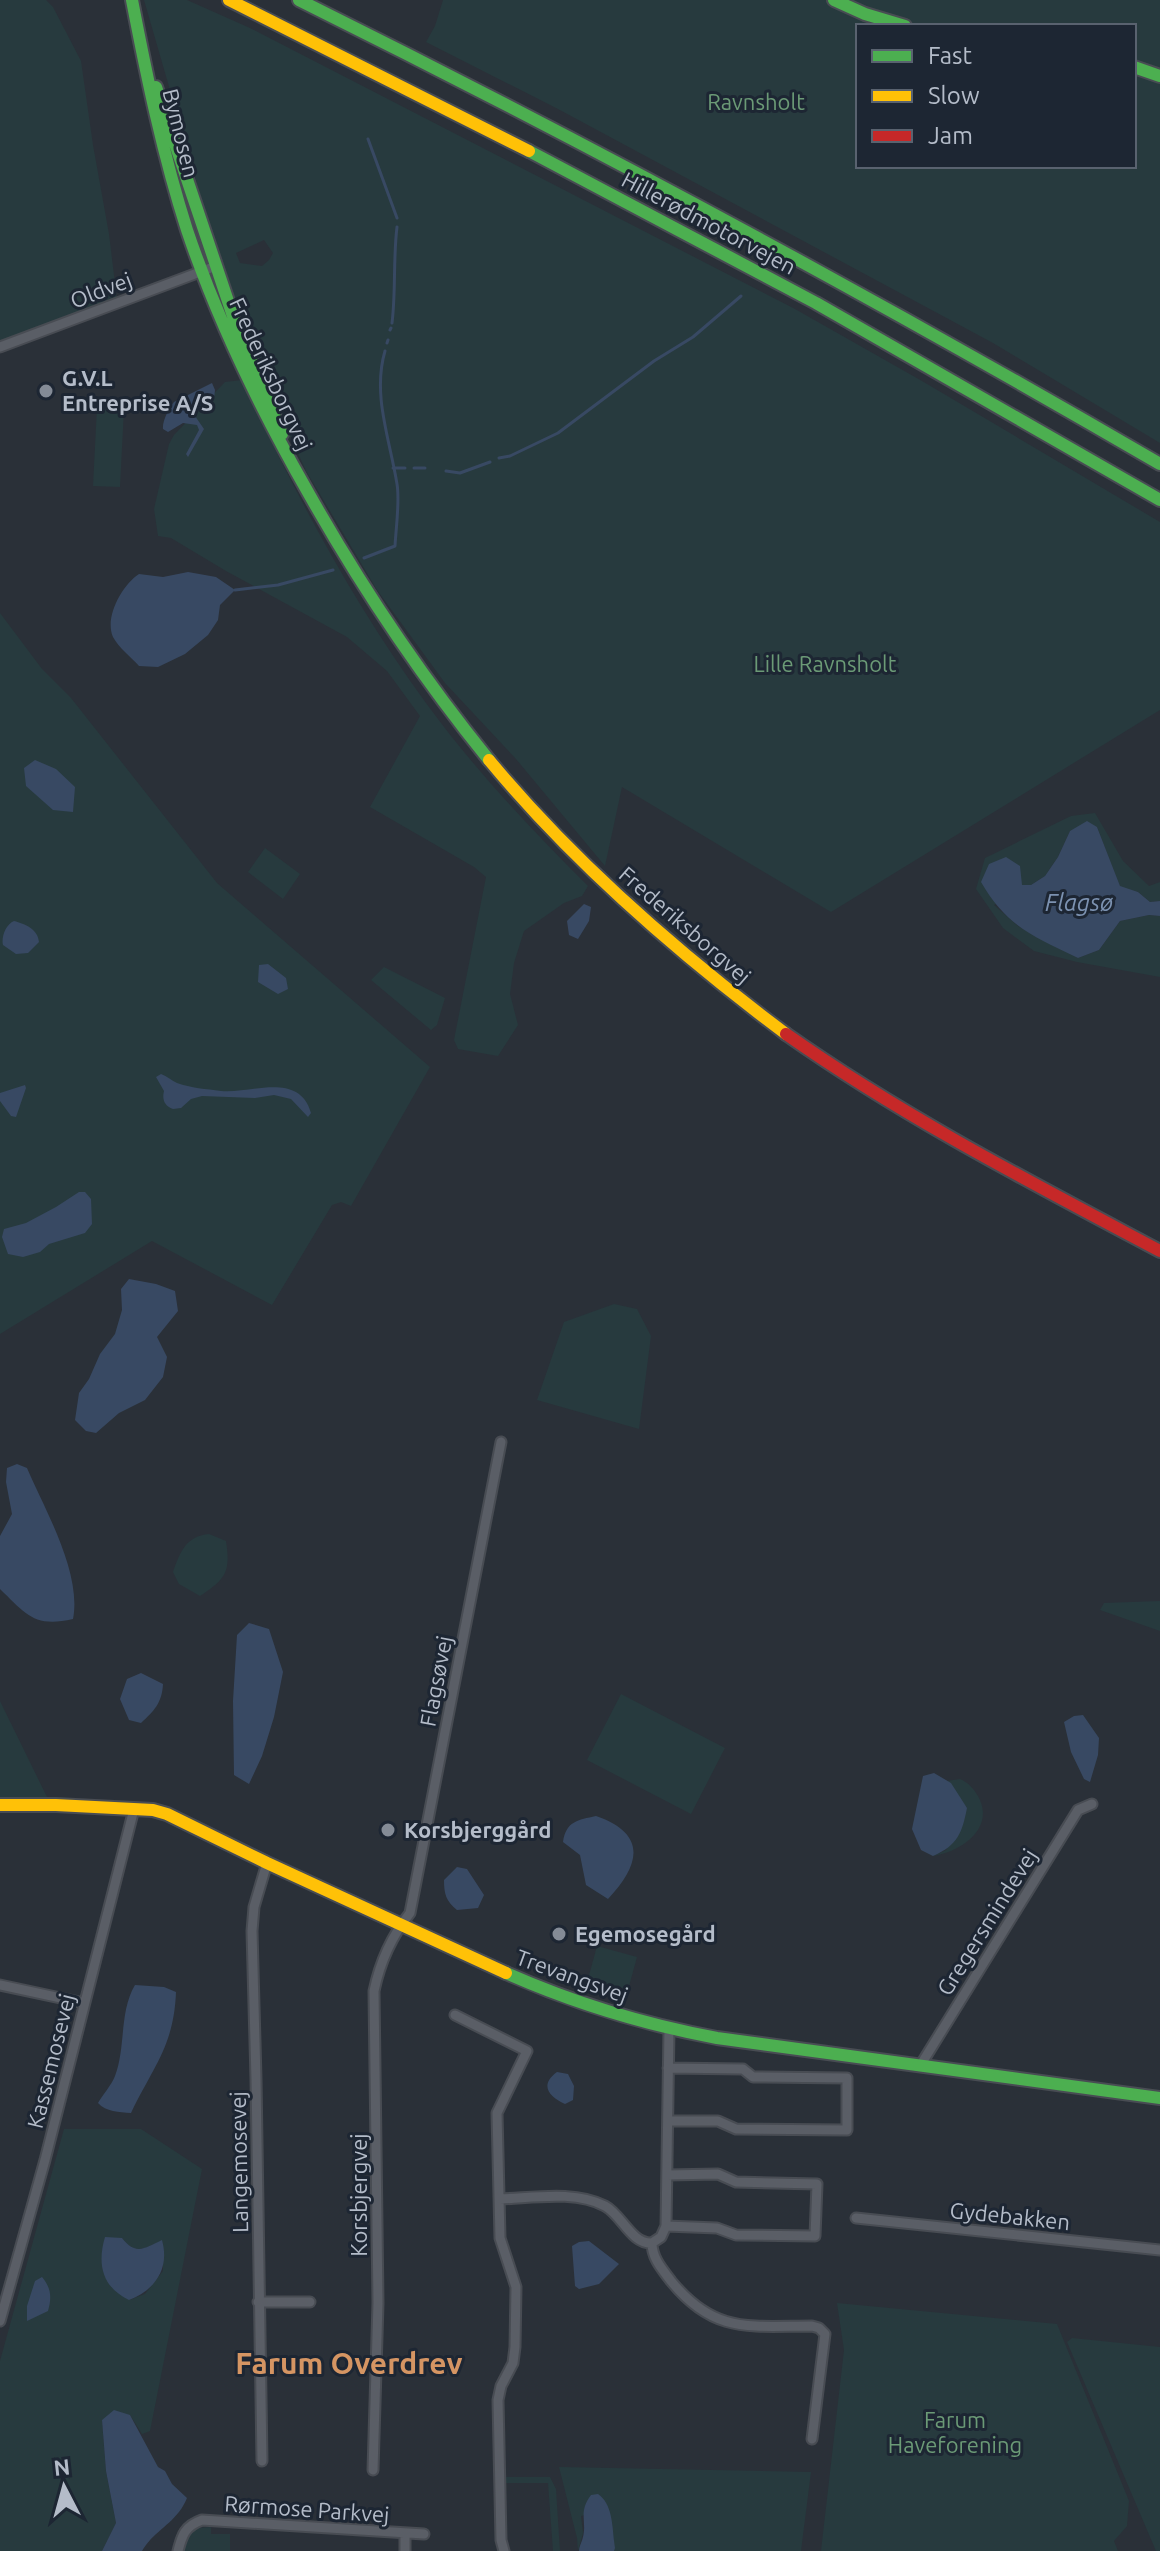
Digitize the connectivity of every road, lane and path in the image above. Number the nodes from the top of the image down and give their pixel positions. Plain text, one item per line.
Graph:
1 (229, 0) edge
2 (299, 0) edge
3 (834, 0) edge
4 (132, 1) edge
5 (898, 24) edge
6 (1136, 68) edge
7 (1160, 76) edge
8 (216, 266) junction
9 (202, 271) junction
10 (0, 347) edge
11 (1160, 464) edge
12 (307, 493) junction
13 (1160, 500) edge
14 (1160, 1251) edge
15 (501, 1442) dead end
16 (1092, 1804) dead end
17 (0, 1805) edge
18 (134, 1809) junction
19 (267, 1863) junction
20 (400, 1925) junction
21 (0, 1985) edge
22 (84, 2003) junction
23 (455, 2015) dead end
24 (669, 2029) junction
25 (920, 2066) junction
26 (668, 2068) junction
27 (1160, 2098) edge
28 (668, 2121) junction
29 (667, 2175) junction
30 (500, 2199) junction
31 (856, 2218) dead end
32 (666, 2226) junction
33 (652, 2243) junction
34 (1160, 2250) edge
35 (258, 2302) junction
36 (310, 2302) dead end
37 (0, 2321) edge
38 (812, 2439) dead end
39 (262, 2461) dead end
40 (373, 2470) dead end
41 (405, 2533) junction
42 (424, 2534) dead end
43 (178, 2551) edge
44 (405, 2551) edge
45 (504, 2551) edge

1 - 13 main road, Hillerødmotorvejen
2 - 11 main road, Hillerødmotorvejen
3 - 5 main road
4 - 8 main road, Bymosen
4 - 9 main road, Bymosen
6 - 7 main road
8 - 9 street, Oldvej
8 - 12 main road, Frederiksborgvej
9 - 10 street, Oldvej
9 - 12 main road, Frederiksborgvej
12 - 14 main road, Frederiksborgvej
15 - 20 street, Flagsøvej
16 - 25 street, Gregersmindevej
17 - 18 main road, Trevangsvej
18 - 19 main road, Trevangsvej
18 - 22 street, Kassemosevej
19 - 20 main road, Trevangsvej
19 - 35 street, Langemosevej
20 - 24 main road, Trevangsvej
20 - 40 street, Korsbjergvej
21 - 22 street
22 - 37 street, Kassemosevej
23 - 30 street
24 - 25 main road, Trevangsvej
24 - 26 street
25 - 27 main road, Trevangsvej
26 - 28 street
26 - 28 street
28 - 29 street
29 - 32 street
29 - 32 street
30 - 33 street
30 - 45 street
31 - 34 street, Gydebakken
32 - 33 street
33 - 38 street
35 - 36 street
35 - 39 street, Langemosevej
41 - 42 street, Rørmose Parkvej
41 - 43 street, Rørmose Parkvej
41 - 44 street, Rørmose Parkvej

